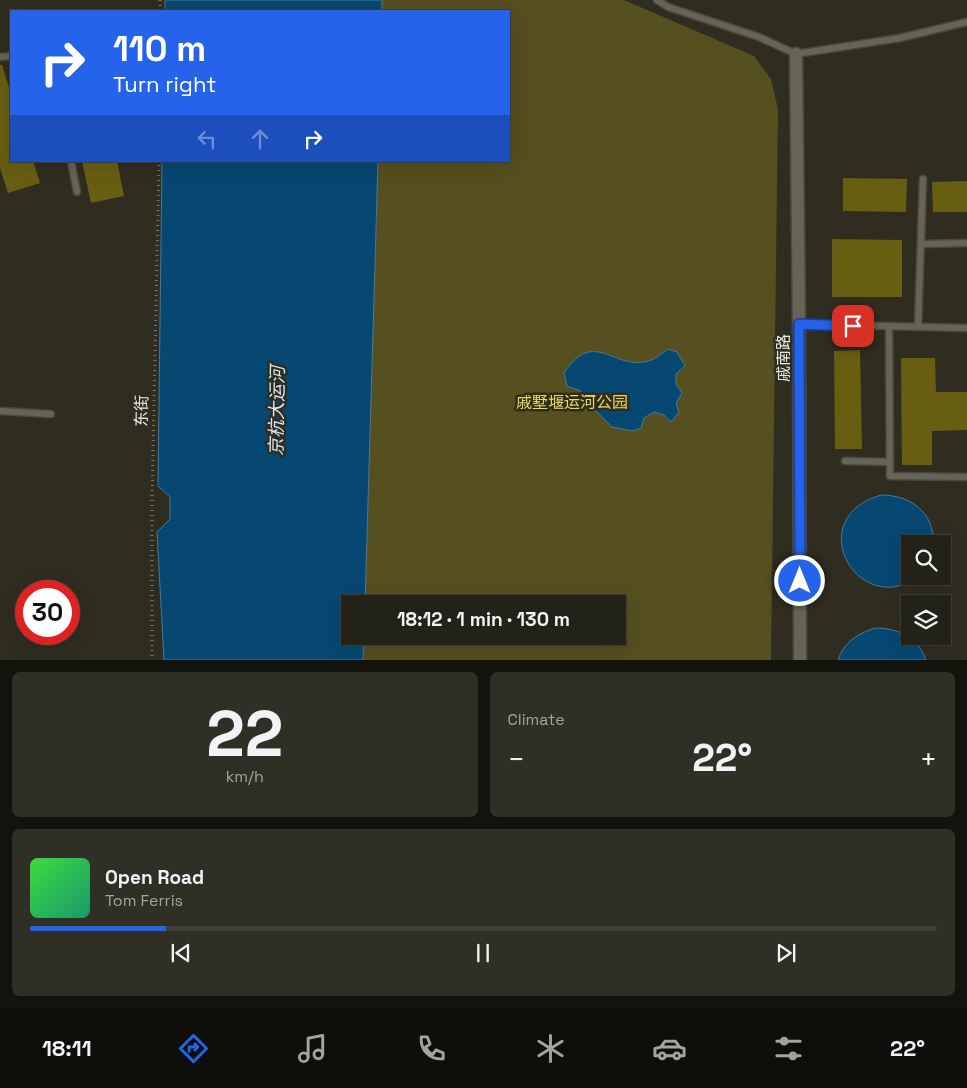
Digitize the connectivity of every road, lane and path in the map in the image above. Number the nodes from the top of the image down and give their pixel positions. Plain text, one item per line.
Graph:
1 (656, 0) edge
2 (967, 22) edge
3 (796, 54) junction
4 (71, 162) edge
5 (159, 162) edge
6 (923, 179) dead end
7 (77, 192) dead end
8 (921, 244) junction
9 (967, 244) edge
10 (799, 324) junction
11 (889, 326) junction
12 (918, 327) junction
13 (967, 328) edge
14 (0, 411) edge
15 (51, 414) dead end
16 (845, 461) dead end
17 (890, 462) junction
18 (967, 477) edge
19 (152, 660) edge
20 (800, 660) edge

1 - 3 lane
2 - 3 lane
3 - 10 street, 戚南路
4 - 7 lane
5 - 19 path, 东街
6 - 8 lane
8 - 9 lane
8 - 12 lane
10 - 11 lane
10 - 20 street, 戚南路
11 - 12 lane
11 - 17 lane
12 - 13 lane
14 - 15 lane
16 - 17 lane
17 - 18 lane

